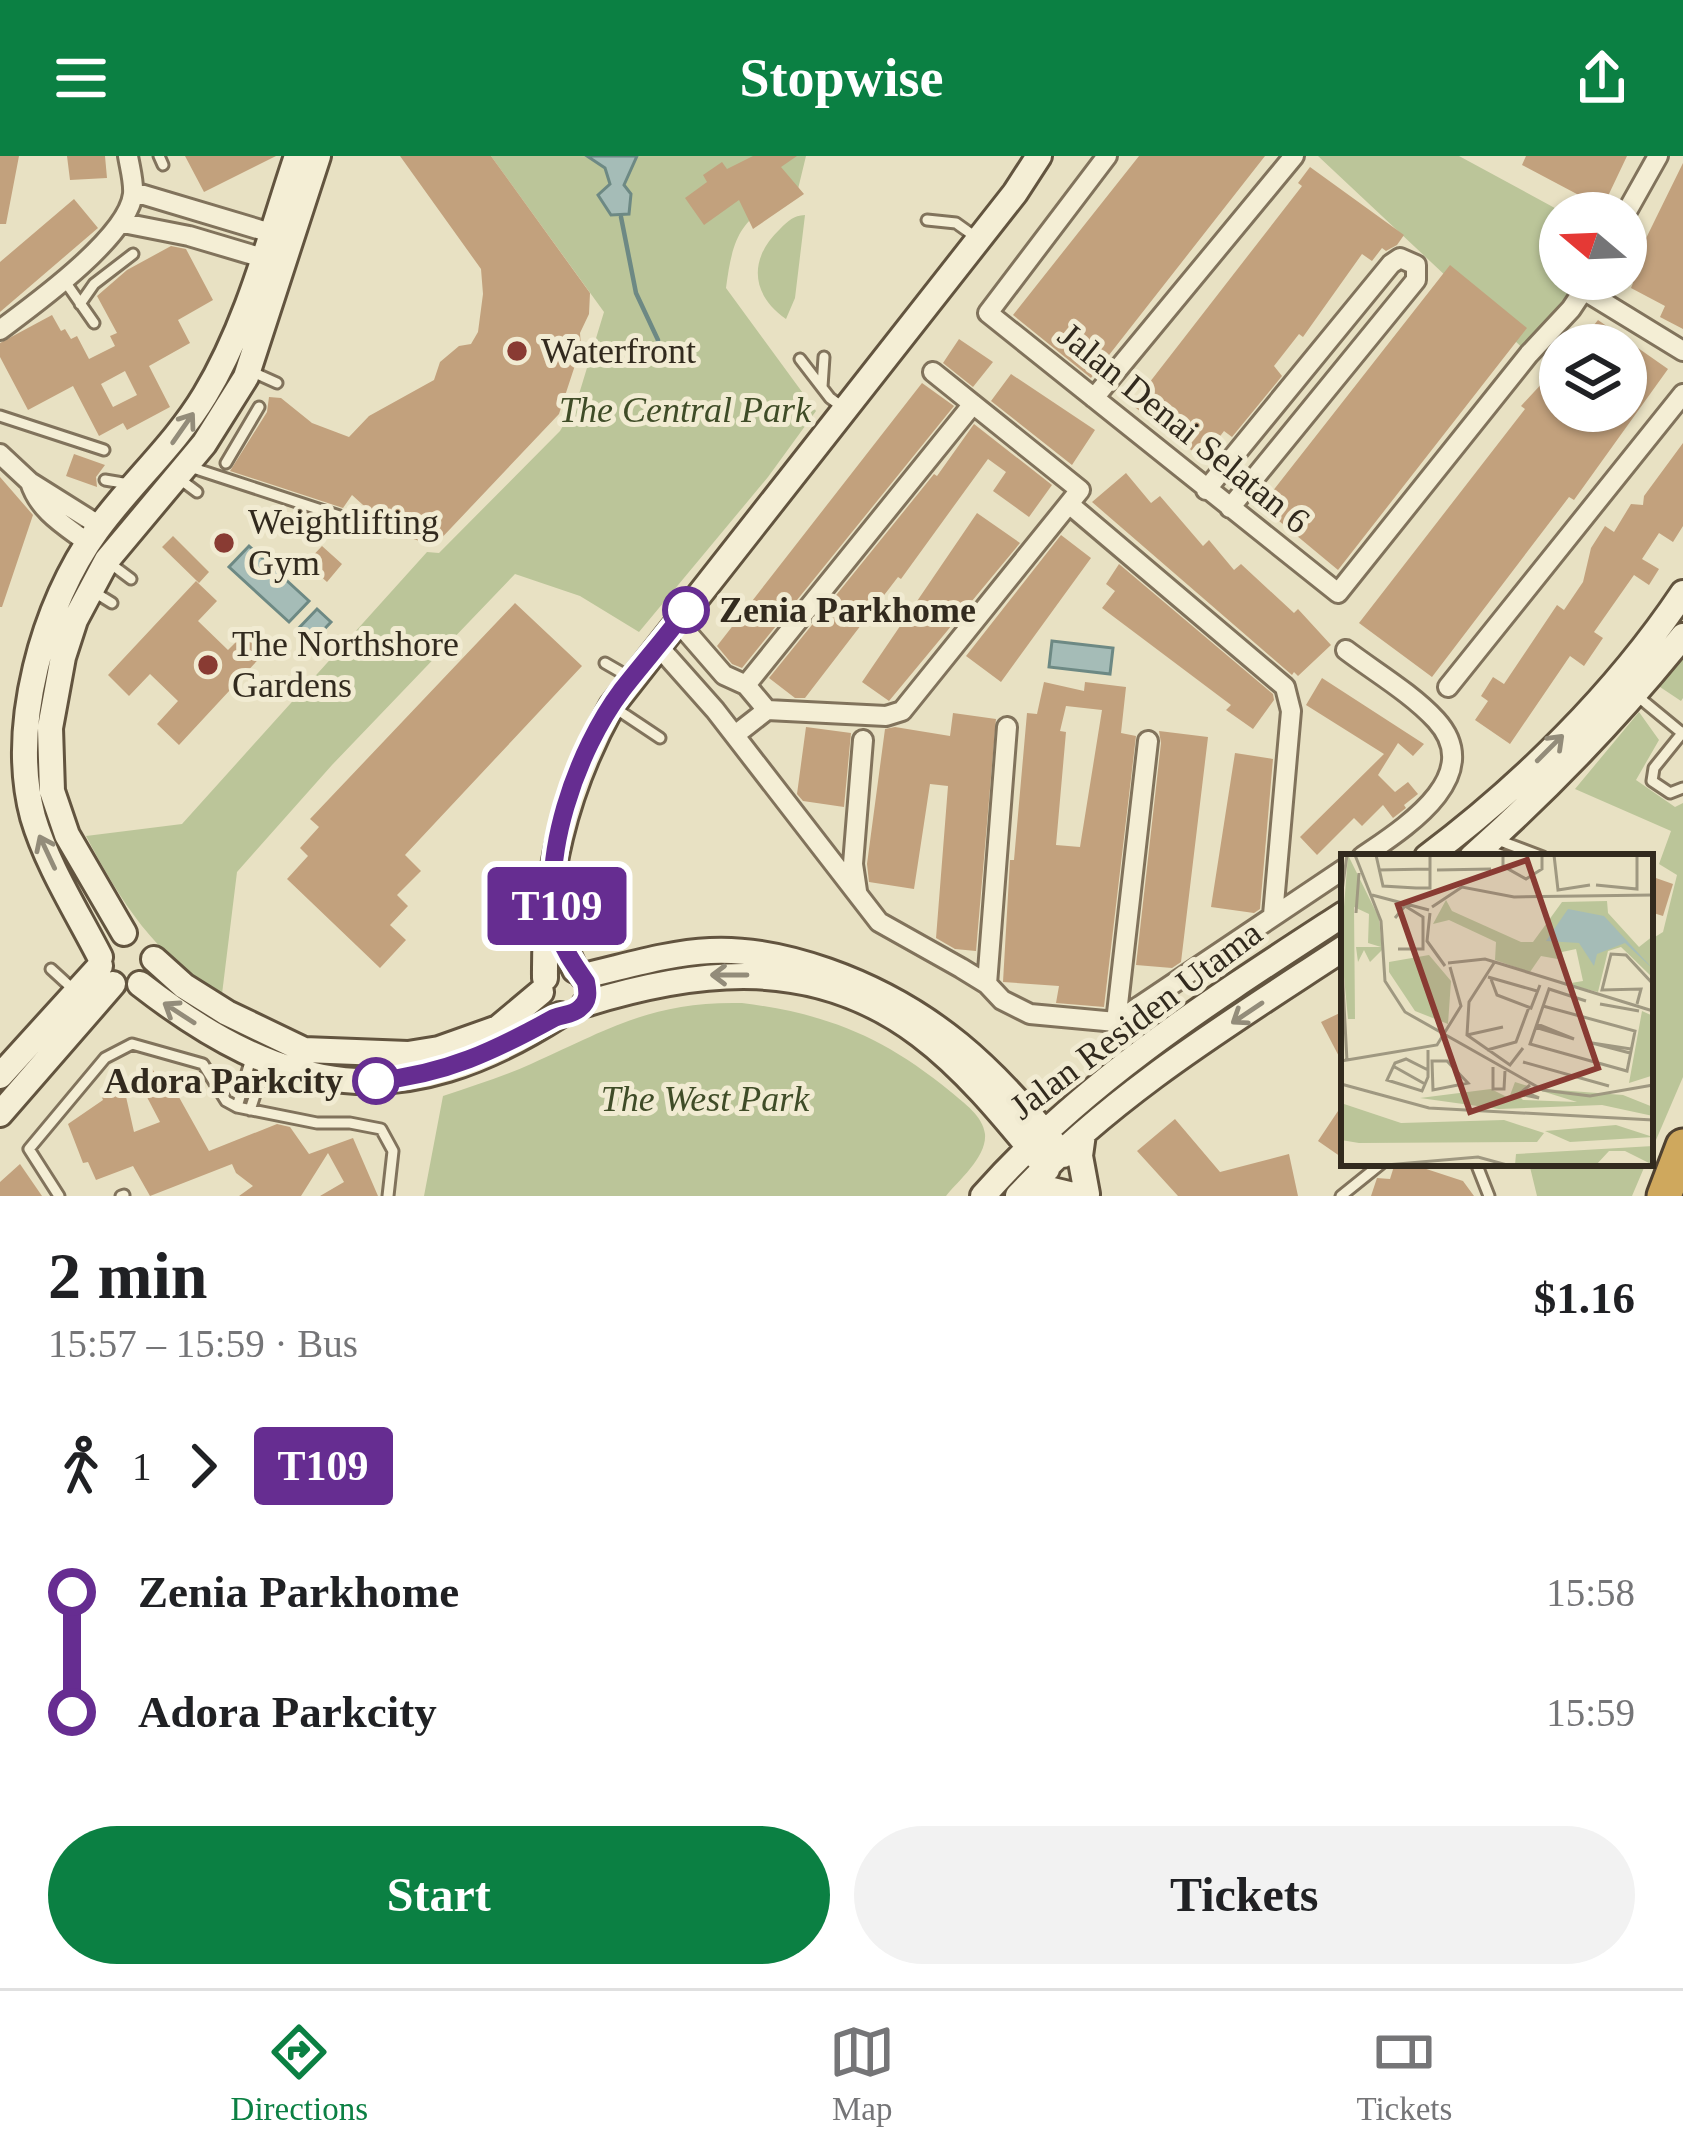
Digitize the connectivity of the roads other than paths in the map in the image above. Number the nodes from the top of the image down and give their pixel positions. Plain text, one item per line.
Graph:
1 (128, 156) edge
2 (297, 156) edge
3 (318, 156) edge
4 (1039, 156) edge
5 (1107, 156) edge
6 (1294, 156) edge
7 (1658, 156) edge
8 (134, 192) junction
9 (1638, 192) edge
10 (197, 209) junction
11 (927, 220) dead end
12 (123, 223) junction
13 (189, 236) junction
14 (978, 238) junction
15 (267, 245) junction
16 (133, 254) dead end
17 (64, 280) junction
18 (1575, 300) edge
19 (1610, 300) edge
20 (80, 304) junction
21 (94, 323) dead end
22 (0, 330) edge
23 (1683, 351) edge
24 (824, 357) dead end
25 (800, 359) dead end
26 (933, 372) dead end
27 (245, 377) junction
28 (277, 383) dead end
29 (821, 387) junction
30 (1683, 394) edge
31 (1094, 398) junction
32 (973, 404) junction
33 (259, 407) dead end
34 (846, 409) junction
35 (0, 416) edge
36 (104, 450) dead end
37 (0, 454) edge
38 (226, 463) dead end
39 (186, 478) junction
40 (105, 480) dead end
41 (134, 486) junction
42 (1207, 490) junction
43 (1069, 504) junction
44 (1230, 508) junction
45 (364, 524) dead end
46 (98, 543) junction
47 (131, 579) dead end
48 (1683, 592) edge
49 (678, 622) junction
50 (1683, 636) edge
51 (659, 647) junction
52 (1346, 650) dead end
53 (605, 663) dead end
54 (633, 679) junction
55 (746, 686) junction
56 (1448, 687) dead end
57 (1636, 695) junction
58 (612, 706) junction
59 (767, 710) junction
60 (1006, 727) dead end
61 (1683, 732) edge
62 (734, 735) junction
63 (660, 738) dead end
64 (863, 740) dead end
65 (1148, 740) dead end
66 (1683, 788) edge
67 (1464, 827) junction
68 (1489, 850) edge
69 (1366, 854) edge
70 (1431, 854) edge
71 (1520, 854) edge
72 (1341, 871) edge
73 (552, 885) junction
74 (857, 893) junction
75 (1274, 915) junction
76 (1341, 916) edge
77 (124, 933) junction
78 (1341, 950) edge
79 (154, 959) junction
80 (51, 969) dead end
81 (104, 969) junction
82 (579, 973) junction
83 (140, 984) junction
84 (987, 984) junction
85 (543, 985) junction
86 (76, 991) junction
87 (585, 1004) junction
88 (560, 1015) junction
89 (1116, 1022) junction
90 (10, 1056) edge
91 (259, 1058) junction
92 (0, 1076) edge
93 (1009, 1091) junction
94 (1084, 1098) junction
95 (237, 1107) junction
96 (250, 1110) junction
97 (0, 1114) edge
98 (1006, 1124) junction
99 (1083, 1134) junction
100 (1035, 1138) junction
101 (1683, 1146) edge
102 (1055, 1162) junction
103 (1378, 1166) edge
104 (1477, 1166) edge
105 (989, 1190) edge
106 (1021, 1193) edge
107 (1080, 1195) edge
108 (59, 1196) edge
109 (388, 1196) edge
110 (1342, 1196) edge
111 (1489, 1196) edge
112 (1664, 1196) edge

1 - 8 street
2 - 15 street
3 - 27 street
4 - 14 street
5 - 31 street, Jalan Denai Selatan 6
6 - 31 street
7 - 9 street
8 - 10 street
8 - 12 street
10 - 13 street
10 - 15 street
11 - 14 lane
12 - 13 street
12 - 17 street
13 - 15 street
14 - 34 street
41 -> 15 street
16 - 20 lane
17 - 20 lane
17 - 22 street
18 - 44 street, Jalan Denai Selatan 6
19 - 23 street
20 - 21 lane
24 - 29 lane
25 - 29 lane
26 - 32 street
27 - 28 lane
27 - 39 street
29 - 34 lane
30 - 56 street
31 - 42 street, Jalan Denai Selatan 6
32 - 43 street
32 - 55 street
33 - 38 lane
34 - 49 street
35 - 36 lane
37 - 46 street
39 - 45 lane
39 - 46 street
40 - 41 lane
41 - 46 street
42 - 44 street, Jalan Denai Selatan 6
42 - 44 street
43 - 59 street
43 - 75 street
46 - 47 lane
46 - 77 street
81 -> 46 street
67 -> 48 street
49 - 51 street
49 - 55 street
50 - 57 street
51 - 54 street
51 - 62 street
52 - 69 street
53 - 54 lane
54 - 58 street
55 - 59 street
57 - 61 lane
57 - 68 street
58 - 63 lane
58 - 73 street
59 - 62 street
60 - 84 street
61 - 66 lane
62 - 74 street
64 - 74 street
65 - 89 street
67 - 68 lane
67 - 70 street
68 - 71 lane
72 - 75 street
73 - 82 street
73 - 85 street
74 - 84 street
75 - 89 street
76 - 94 street, Jalan Residen Utama
77 - 79 street
77 - 81 street
78 -> 99 street, Jalan Residen Utama
79 - 83 street
79 - 85 street
80 - 86 lane
81 - 83 street
81 - 86 street
81 - 97 street
82 - 85 street
82 - 87 street
82 - 93 street
91 -> 83 street
84 - 89 street
85 - 88 street
86 - 90 street
87 - 88 street
98 -> 87 street
88 - 91 street
90 - 92 street
91 - 95 lane
91 - 96 lane
93 - 94 street
93 - 100 street
94 - 100 street, Jalan Residen Utama
95 - 96 lane
95 - 108 lane
96 - 109 lane
98 - 100 street
98 - 105 street
99 - 102 street, Jalan Residen Utama
99 - 107 street
100 - 102 street
100 - 105 street, Jalan Residen Utama
101 - 112 highway
102 - 106 street, Jalan Residen Utama
102 - 107 street
103 - 110 lane
104 - 111 lane
106 - 107 street

